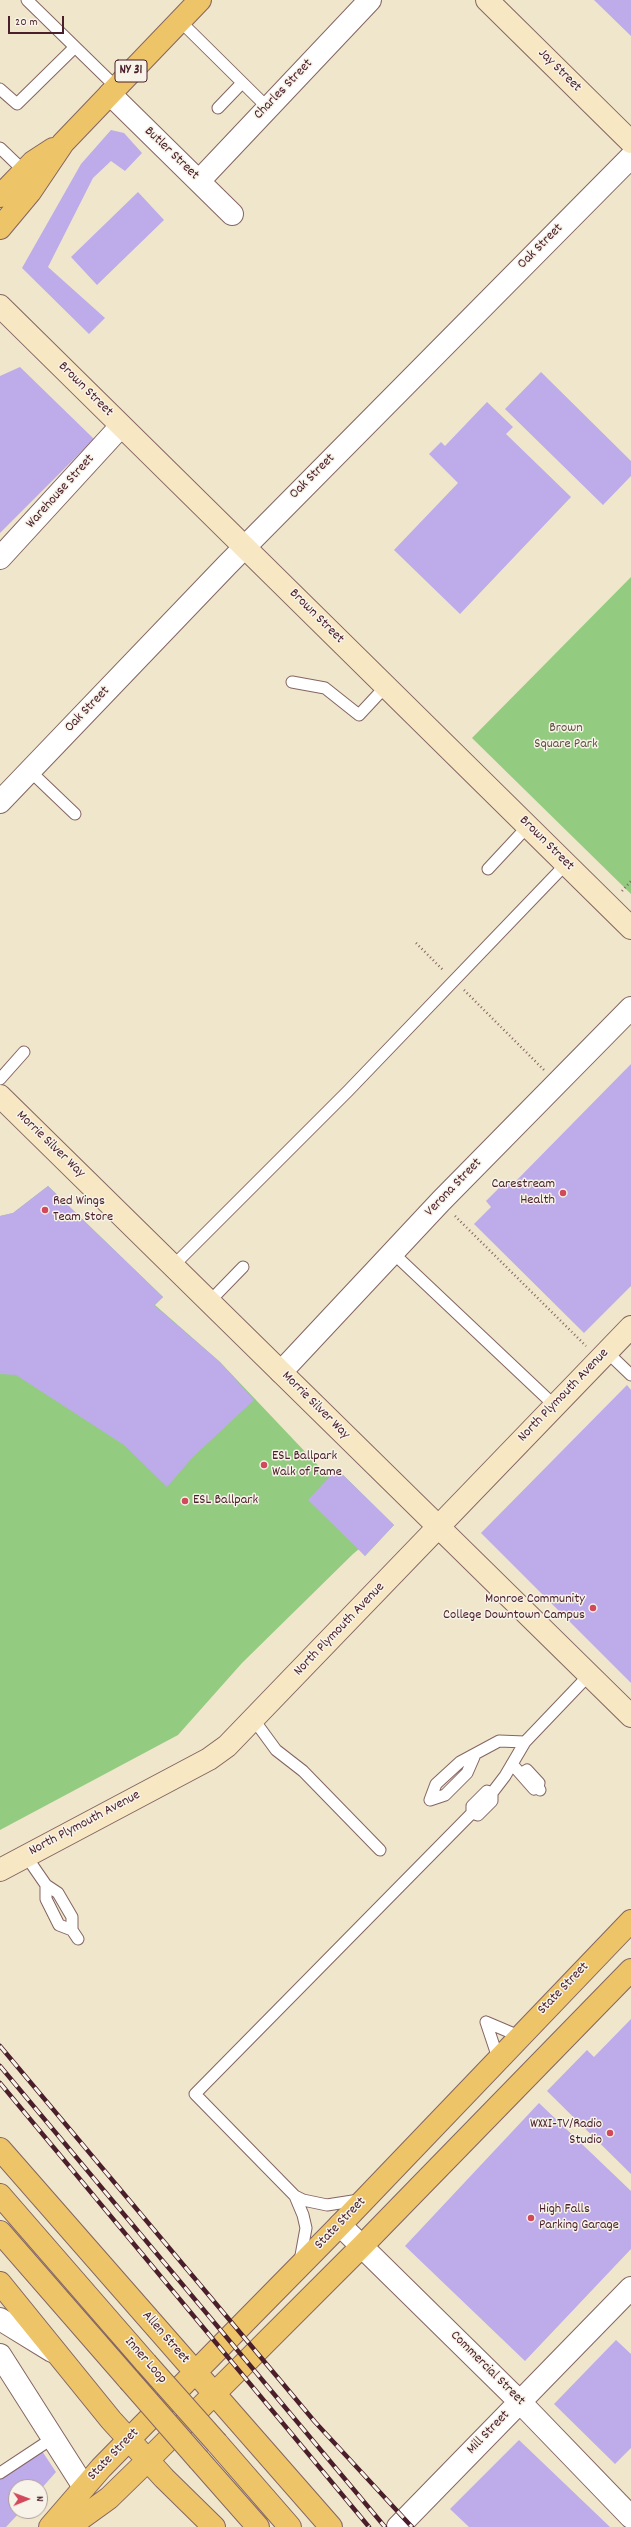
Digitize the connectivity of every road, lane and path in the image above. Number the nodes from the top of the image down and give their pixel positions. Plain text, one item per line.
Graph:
1 (27, 0) edge
2 (200, 0) edge
3 (370, 0) edge
4 (487, 0) edge
5 (180, 21) junction
6 (75, 46) junction
7 (242, 83) junction
8 (0, 89) edge
9 (113, 91) junction
10 (218, 108) dead end
11 (268, 108) junction
12 (631, 142) edge
13 (63, 143) junction
14 (0, 148) edge
15 (631, 156) edge
16 (24, 171) junction
17 (0, 180) edge
18 (199, 181) junction
19 (0, 196) edge
20 (232, 214) dead end
21 (0, 228) edge
22 (0, 306) edge
23 (121, 426) junction
24 (245, 547) junction
25 (0, 558) edge
26 (292, 682) dead end
27 (386, 686) junction
28 (30, 771) junction
29 (1, 798) edge
30 (75, 814) dead end
31 (528, 826) junction
32 (566, 864) junction
33 (488, 869) dead end
34 (631, 928) edge
35 (416, 943) dead end
36 (454, 980) junction
37 (631, 1008) edge
38 (24, 1052) dead end
39 (0, 1079) edge
40 (557, 1083) junction
41 (0, 1096) edge
42 (441, 1201) junction
43 (393, 1253) junction
44 (173, 1266) junction
45 (243, 1267) dead end
46 (209, 1302) junction
47 (631, 1327) edge
48 (603, 1355) junction
49 (281, 1372) junction
50 (631, 1375) edge
51 (554, 1405) junction
52 (438, 1527) junction
53 (589, 1675) junction
54 (631, 1716) edge
55 (254, 1720) junction
56 (525, 1742) junction
57 (474, 1757) dead end
58 (512, 1764) junction
59 (539, 1789) dead end
60 (380, 1850) dead end
61 (26, 1856) junction
62 (0, 1870) edge
63 (631, 1921) edge
64 (75, 1935) dead end
65 (631, 1970) edge
66 (519, 2036) junction
67 (498, 2058) junction
68 (0, 2149) edge
69 (0, 2195) edge
70 (295, 2196) junction
71 (367, 2196) junction
72 (340, 2225) junction
73 (0, 2232) edge
74 (362, 2246) junction
75 (297, 2269) junction
76 (0, 2283) edge
77 (629, 2293) edge
78 (0, 2320) edge
79 (0, 2355) edge
80 (59, 2356) junction
81 (195, 2372) junction
82 (214, 2394) junction
83 (519, 2401) junction
84 (53, 2438) junction
85 (129, 2439) junction
86 (148, 2460) junction
87 (2, 2467) edge
88 (84, 2486) junction
89 (631, 2517) edge
90 (50, 2527) edge
91 (69, 2527) edge
92 (214, 2527) edge
93 (258, 2527) edge
94 (290, 2527) edge
95 (331, 2527) edge
96 (398, 2527) edge

1 - 6 lane
2 - 5 main road, NY 31
3 - 11 street, Charles Street
4 - 12 main road, Jay Street
5 - 7 lane
5 - 9 main road, NY 31
6 - 8 lane
6 - 9 lane
7 - 10 lane
7 - 11 lane
9 - 13 main road, NY 31
9 - 18 street, Butler Street
11 - 18 street, Charles Street
13 - 16 main road, NY 31
13 - 21 main road, NY 31
14 - 16 lane
15 - 24 street, Oak Street
16 - 17 main road
16 - 19 main road, NY 31
18 - 20 street, Butler Street
22 - 23 main road, Brown Street
23 - 24 main road, Brown Street
23 - 25 street, Warehouse Street
24 - 27 main road, Brown Street
24 - 28 street, Oak Street
26 - 27 lane
27 - 31 main road, Brown Street
28 - 29 street, Oak Street
28 - 30 lane
31 - 32 main road, Brown Street
31 - 33 lane
32 - 34 main road, Brown Street
32 - 36 lane
35 - 36 path
36 - 40 path
36 - 44 lane
37 - 40 street, Verona Street
38 - 39 lane
40 - 42 street, Verona Street
41 - 44 main road, Morrie Silver Way
42 - 43 street, Verona Street
42 - 48 path
43 - 49 street, Verona Street
43 - 51 lane
44 - 46 main road, Morrie Silver Way
45 - 46 lane
46 - 49 main road, Morrie Silver Way
47 - 48 main road, North Plymouth Avenue
48 - 50 lane
48 - 51 main road, North Plymouth Avenue
49 - 52 main road, Morrie Silver Way
51 - 52 main road, North Plymouth Avenue
52 - 53 main road, Morrie Silver Way
52 - 55 main road, North Plymouth Avenue
53 - 54 main road, Morrie Silver Way
53 - 56 lane
55 - 60 lane
55 - 61 main road, North Plymouth Avenue
56 - 57 lane
56 - 58 lane
58 - 59 lane
58 - 70 lane
61 - 62 main road, North Plymouth Avenue
61 - 64 lane
63 - 66 main road, State Street
65 - 74 main road, State Street
66 - 67 main road, State Street
66 - 67 lane
67 - 71 main road, State Street
68 - 81 main road, Allen Street
69 - 94 main road, Inner Loop, bridge
70 - 71 lane
70 - 75 lane
71 - 72 main road, State Street
72 - 74 street, Commercial Street
72 - 75 main road, State Street
73 - 93 main road, Inner Loop, bridge
74 - 82 main road, State Street
74 - 83 street, Commercial Street
75 - 81 main road, State Street
76 - 80 main road
77 - 83 street, Mill Street
78 - 80 street
79 - 84 street
80 - 85 main road
81 - 82 main road, Allen Street
81 - 85 main road, State Street
82 - 86 main road, State Street
82 - 95 main road, Allen Street
83 - 89 street, Commercial Street
83 - 96 street, Mill Street
84 - 87 lane
84 - 88 street
85 - 86 main road
85 - 88 main road, State Street
86 - 91 main road, State Street
86 - 92 main road
88 - 90 main road, State Street

